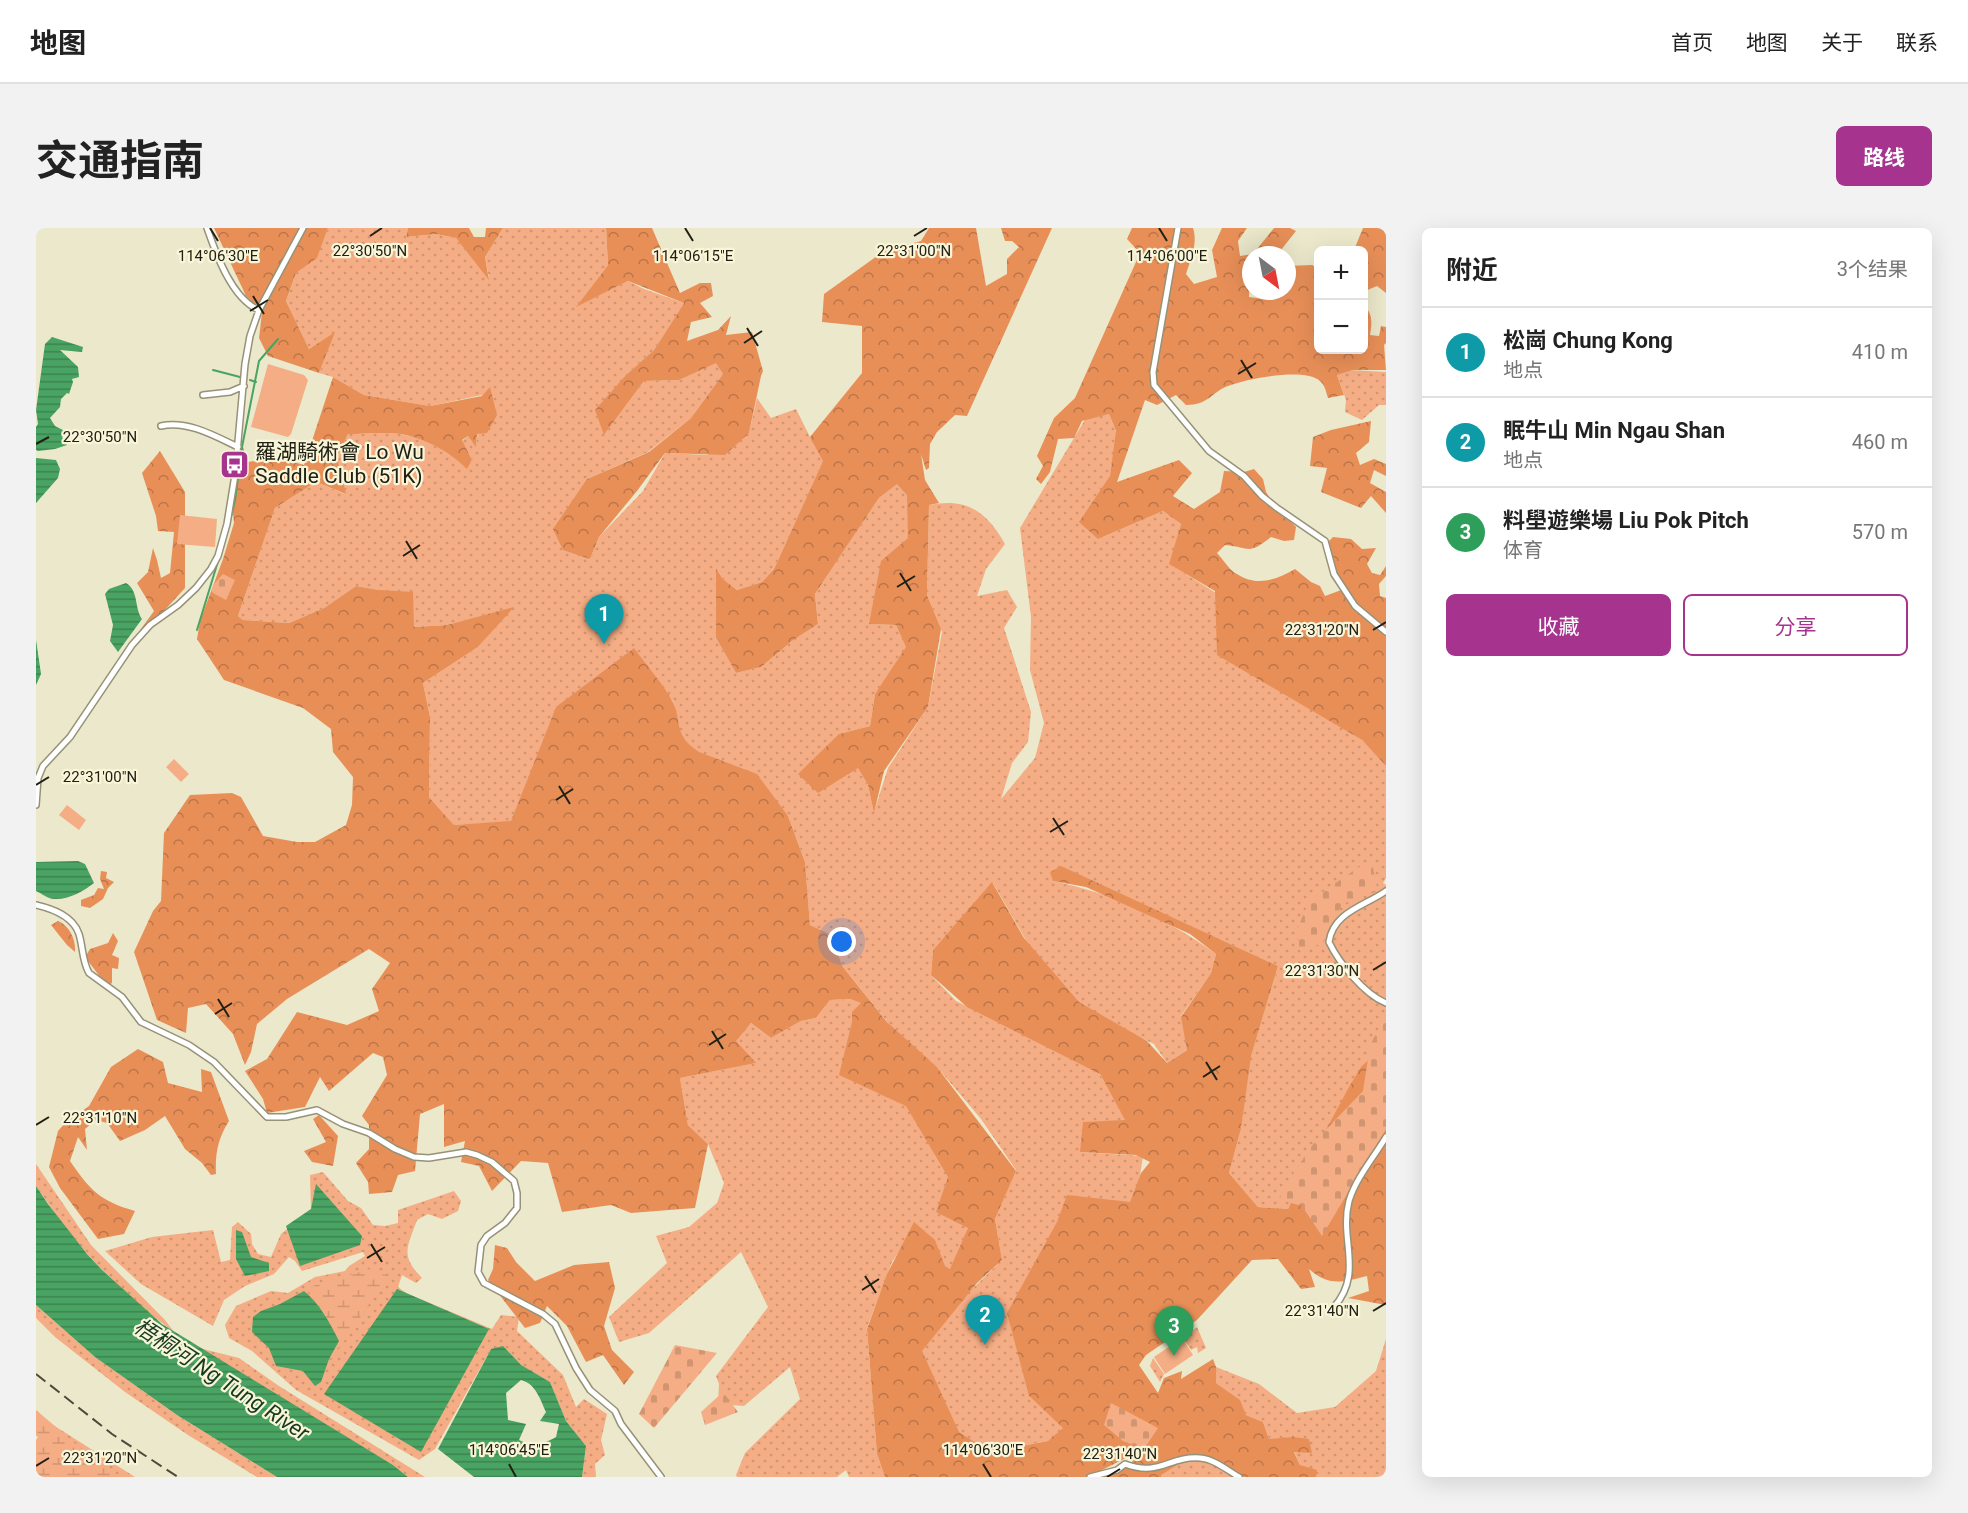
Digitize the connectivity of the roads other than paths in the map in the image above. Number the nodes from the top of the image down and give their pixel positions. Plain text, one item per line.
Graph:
1 (207, 228) edge
2 (303, 228) edge
3 (1178, 228) edge
4 (259, 310) junction
5 (244, 387) junction
6 (203, 395) dead end
7 (161, 426) dead end
8 (238, 447) junction
9 (1386, 632) edge
10 (36, 805) edge
11 (1386, 891) edge
12 (36, 905) edge
13 (1386, 1003) edge
14 (1386, 1137) edge
15 (1334, 1307) dead end
16 (1155, 1474) dead end
17 (1139, 1475) dead end
18 (661, 1477) edge
19 (1090, 1477) edge
20 (1239, 1477) edge

1 - 4 street
2 - 4 street
3 - 9 street
4 - 5 street
5 - 6 street
5 - 8 street
7 - 8 street
8 - 10 street
11 - 13 street
12 - 18 street
14 - 15 street
16 - 20 street
17 - 19 street

